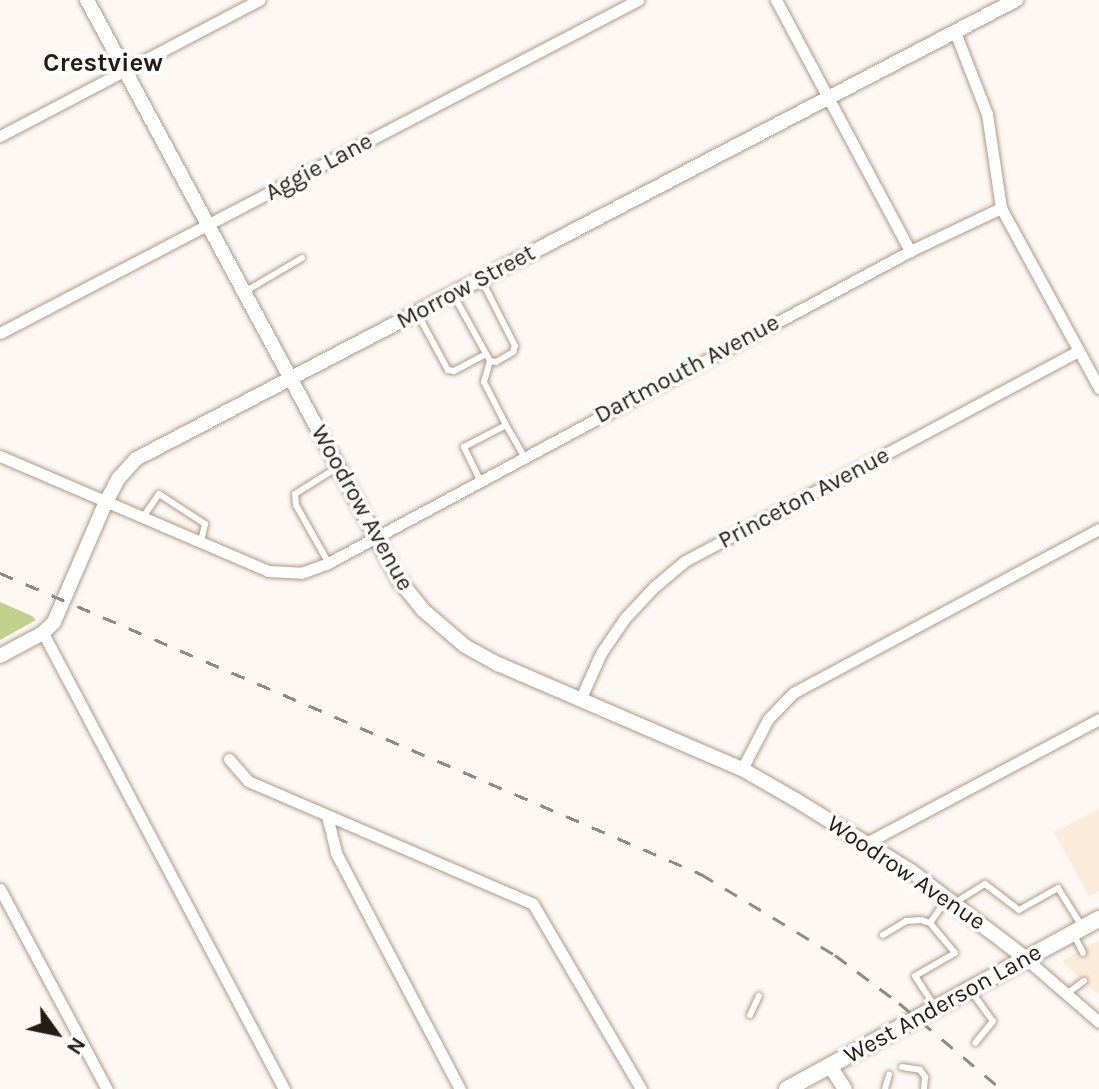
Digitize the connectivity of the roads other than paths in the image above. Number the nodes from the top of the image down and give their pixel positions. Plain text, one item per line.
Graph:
1 (87, 0) edge
2 (259, 0) edge
3 (638, 0) edge
4 (776, 0) edge
5 (1016, 0) edge
6 (955, 32) junction
7 (125, 71) junction
8 (828, 98) junction
9 (0, 136) edge
10 (1001, 208) junction
11 (208, 225) junction
12 (910, 251) junction
13 (302, 258) dead end
14 (481, 279) junction
15 (243, 293) junction
16 (453, 294) junction
17 (417, 313) junction
18 (0, 333) edge
19 (1079, 351) junction
20 (488, 357) junction
21 (290, 379) junction
22 (1099, 388) edge
23 (506, 425) junction
24 (0, 456) edge
25 (524, 456) junction
26 (338, 467) junction
27 (480, 480) junction
28 (106, 502) junction
29 (143, 517) junction
30 (1099, 529) edge
31 (375, 536) junction
32 (201, 542) junction
33 (328, 563) junction
34 (43, 633) junction
35 (0, 656) edge
36 (580, 700) junction
37 (1099, 719) edge
38 (229, 759) dead end
39 (742, 769) junction
40 (327, 816) junction
41 (868, 842) junction
42 (0, 889) edge
43 (952, 900) junction
44 (13, 913) junction
45 (1099, 919) edge
46 (0, 920) edge
47 (930, 923) junction
48 (1078, 930) junction
49 (883, 935) dead end
50 (1083, 953) dead end
51 (1025, 958) junction
52 (1084, 981) dead end
53 (969, 988) junction
54 (1066, 994) junction
55 (759, 996) dead end
56 (935, 1007) junction
57 (750, 1015) dead end
58 (1099, 1022) edge
59 (975, 1043) dead end
60 (926, 1062) dead end
61 (830, 1066) junction
62 (902, 1067) dead end
63 (920, 1070) junction
64 (889, 1075) dead end
65 (107, 1089) edge
66 (284, 1089) edge
67 (460, 1089) edge
68 (641, 1089) edge
69 (787, 1089) edge
70 (845, 1089) edge
71 (885, 1089) edge
72 (924, 1089) edge

1 - 7 street, Woodrow Avenue
2 - 7 street
3 - 11 street, Aggie Lane
4 - 8 street
5 - 6 street, Morrow Street
6 - 8 street, Morrow Street
6 - 10 street
7 - 9 street
7 - 11 street, Woodrow Avenue
8 - 12 street
8 - 14 street, Morrow Street
10 - 12 street, Dartmouth Avenue
10 - 19 street
11 - 15 street, Woodrow Avenue
11 - 18 street, Aggie Lane
12 - 25 street, Dartmouth Avenue
13 - 15 lane
14 - 16 street, Morrow Street
14 - 20 lane
15 - 21 street, Woodrow Avenue
16 - 17 street, Morrow Street
16 - 20 lane
17 - 20 lane
17 - 21 street, Morrow Street
19 - 22 street
19 - 36 street, Princeton Avenue
20 - 23 lane
21 - 26 street, Woodrow Avenue
21 - 28 street, Morrow Street
23 - 25 lane
23 - 27 lane
24 - 28 street, Dartmouth Avenue
25 - 27 street, Dartmouth Avenue
26 - 31 street, Woodrow Avenue
26 - 33 lane
27 - 31 street, Dartmouth Avenue
28 - 29 street, Dartmouth Avenue
28 - 34 street, Morrow Street
29 - 32 street, Dartmouth Avenue
29 - 32 lane
30 - 39 street
31 - 33 street, Dartmouth Avenue
31 - 36 street, Woodrow Avenue
32 - 33 street, Dartmouth Avenue
34 - 35 street, Morrow Street
34 - 66 street
36 - 39 street, Woodrow Avenue
37 - 41 street
38 - 40 street
39 - 41 street, Woodrow Avenue
40 - 67 street
40 - 68 street
41 - 43 street, Woodrow Avenue
42 - 44 street
43 - 47 lane
43 - 48 lane
43 - 51 street, Woodrow Avenue
44 - 46 street
44 - 65 street
45 - 48 main road, West Anderson Lane
47 - 49 lane
47 - 56 lane
48 - 50 lane
48 - 51 main road, West Anderson Lane
51 - 53 main road, West Anderson Lane
51 - 54 street
52 - 54 lane
53 - 56 main road, West Anderson Lane
53 - 59 lane
54 - 58 street
55 - 57 lane
56 - 61 main road, West Anderson Lane
60 - 63 lane
61 - 69 main road, West Anderson Lane
61 - 70 street
62 - 63 lane
63 - 72 lane
64 - 71 lane

